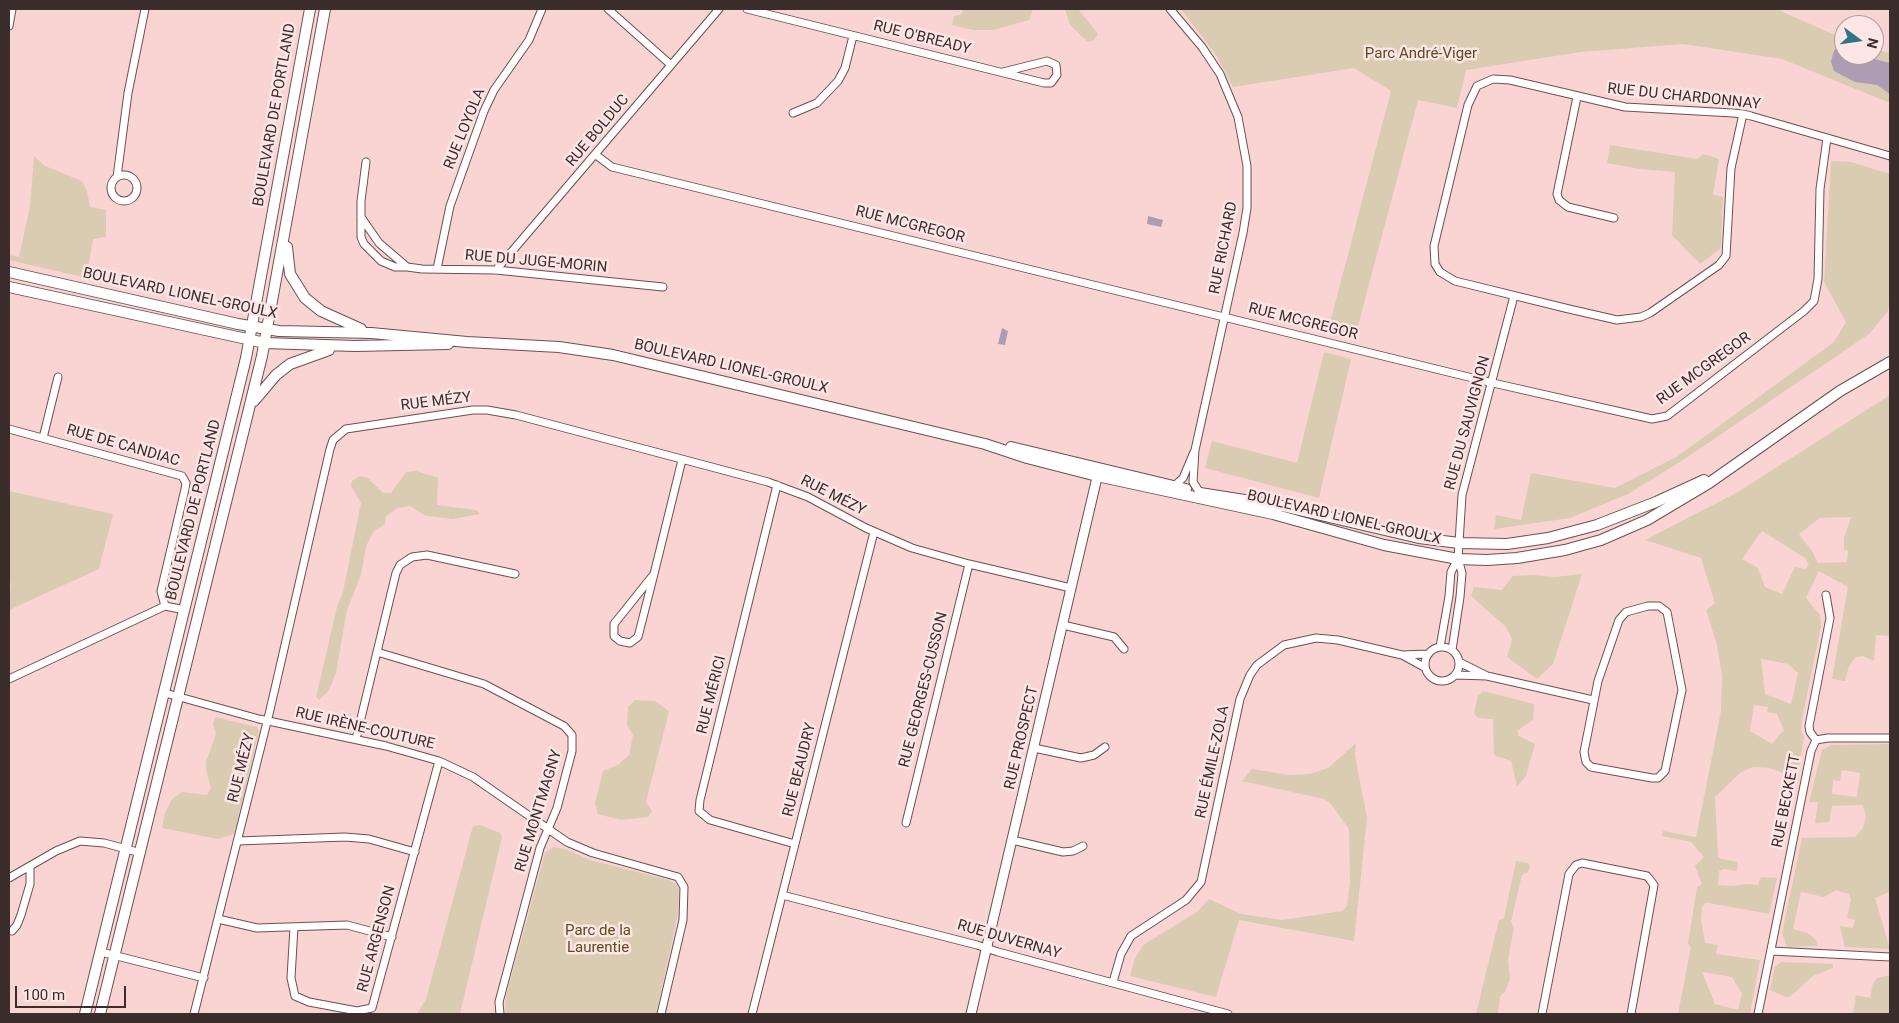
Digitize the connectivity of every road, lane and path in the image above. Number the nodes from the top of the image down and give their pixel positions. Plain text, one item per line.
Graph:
1 (12, 9) edge
2 (145, 9) edge
3 (310, 9) edge
4 (325, 9) edge
5 (542, 9) edge
6 (608, 9) edge
7 (719, 9) edge
8 (747, 9) edge
9 (1170, 9) edge
10 (9, 26) edge
11 (853, 36) junction
12 (671, 65) junction
13 (1003, 72) junction
14 (1577, 97) junction
15 (793, 113) dead end
16 (1743, 114) junction
17 (1828, 138) junction
18 (596, 155) junction
19 (1890, 156) edge
20 (366, 162) dead end
21 (117, 177) dead end
22 (288, 210) junction
23 (361, 217) junction
24 (1614, 218) dead end
25 (406, 267) junction
26 (436, 269) junction
27 (496, 270) junction
28 (9, 272) edge
29 (663, 287) dead end
30 (9, 288) edge
31 (1514, 296) junction
32 (1224, 316) junction
33 (252, 327) junction
34 (267, 329) junction
35 (372, 333) junction
36 (249, 340) junction
37 (467, 342) junction
38 (264, 343) junction
39 (355, 346) junction
40 (1890, 362) edge
41 (58, 377) dead end
42 (1493, 383) junction
43 (250, 408) junction
44 (9, 429) edge
45 (43, 438) junction
46 (1195, 450) junction
47 (682, 460) junction
48 (1740, 460) junction
49 (1098, 472) junction
50 (777, 485) junction
51 (1174, 486) junction
52 (1200, 493) junction
53 (874, 532) junction
54 (1459, 543) junction
55 (1458, 559) junction
56 (968, 564) junction
57 (515, 574) dead end
58 (654, 574) junction
59 (1071, 588) junction
60 (1826, 595) dead end
61 (165, 606) junction
62 (185, 610) junction
63 (1062, 625) junction
64 (1440, 647) junction
65 (1124, 648) dead end
66 (1452, 650) junction
67 (377, 652) junction
68 (1427, 654) junction
69 (1402, 655) junction
70 (1459, 662) junction
71 (1424, 667) junction
72 (1456, 675) junction
73 (1487, 676) junction
74 (9, 679) edge
75 (165, 693) junction
76 (179, 697) junction
77 (1593, 700) junction
78 (268, 721) junction
79 (1890, 738) edge
80 (356, 739) junction
81 (1816, 740) junction
82 (1105, 747) dead end
83 (1034, 748) junction
84 (439, 761) junction
85 (906, 823) dead end
86 (548, 829) junction
87 (1012, 840) junction
88 (238, 841) junction
89 (795, 844) junction
90 (1083, 846) dead end
91 (126, 849) junction
92 (415, 852) junction
93 (141, 853) junction
94 (30, 867) junction
95 (9, 878) edge
96 (782, 895) junction
97 (218, 919) junction
98 (294, 927) junction
99 (12, 931) dead end
100 (392, 937) junction
101 (986, 948) junction
102 (1771, 951) junction
103 (101, 952) junction
104 (115, 956) junction
105 (1890, 956) edge
106 (204, 978) junction
107 (1113, 982) junction
108 (1203, 1011) edge
109 (85, 1014) edge
110 (100, 1014) edge
111 (194, 1014) edge
112 (500, 1014) edge
113 (661, 1014) edge
114 (752, 1014) edge
115 (971, 1014) edge
116 (1228, 1014) edge
117 (1542, 1014) edge
118 (1631, 1014) edge
119 (1758, 1014) edge

1 - 10 street
2 - 21 street
3 - 33 main road, BOULEVARD DE PORTLAND
4 - 22 main road, BOULEVARD DE PORTLAND
5 - 26 street, RUE LOYOLA
6 - 12 street
7 - 12 street, RUE BOLDUC
8 - 11 street, RUE O'BREADY
9 - 32 street, RUE RICHARD
11 - 13 street, RUE O'BREADY
11 - 15 street
12 - 18 street, RUE BOLDUC
13 - 13 street, RUE O'BREADY
14 - 16 street, RUE DU CHARDONNAY
14 - 24 street
14 - 31 street, RUE DU CHARDONNAY
16 - 17 street, RUE DU CHARDONNAY
16 - 31 street, RUE DU CHARDONNAY
17 - 19 street, RUE DU CHARDONNAY
17 - 42 street, RUE MCGREGOR
18 - 27 street, RUE BOLDUC
18 - 32 street, RUE MCGREGOR
20 - 23 street, RUE DU JUGE-MORIN
22 - 34 main road, BOULEVARD DE PORTLAND
22 - 35 main road
23 - 25 street
23 - 25 street, RUE DU JUGE-MORIN
25 - 26 street, RUE DU JUGE-MORIN
26 - 27 street, RUE DU JUGE-MORIN
27 - 29 street, RUE DU JUGE-MORIN
28 - 33 main road, BOULEVARD LIONEL-GROULX
30 - 36 main road, BOULEVARD LIONEL-GROULX
31 - 42 street, RUE DU SAUVIGNON
32 - 42 street, RUE MCGREGOR
32 - 46 street, RUE RICHARD
33 - 34 main road, BOULEVARD LIONEL-GROULX
33 - 36 main road, BOULEVARD DE PORTLAND
34 - 35 main road, BOULEVARD LIONEL-GROULX
34 - 38 main road, BOULEVARD DE PORTLAND
35 - 37 main road, BOULEVARD LIONEL-GROULX
36 - 38 main road, BOULEVARD LIONEL-GROULX
36 - 62 main road, BOULEVARD DE PORTLAND
37 - 39 main road, BOULEVARD LIONEL-GROULX
37 - 49 main road, BOULEVARD LIONEL-GROULX
38 - 39 main road, BOULEVARD LIONEL-GROULX
38 - 43 main road, BOULEVARD DE PORTLAND
39 - 43 main road
40 - 48 main road, BOULEVARD LIONEL-GROULX
41 - 45 street, RUE DE CANDIAC
42 - 54 street, RUE DU SAUVIGNON
43 - 76 main road, BOULEVARD DE PORTLAND
44 - 45 street, RUE DE CANDIAC
45 - 61 street, RUE DE CANDIAC
46 - 51 street, RUE RICHARD
46 - 52 street, RUE RICHARD
47 - 50 street, RUE MÉZY
47 - 58 street
47 - 78 street, RUE MÉZY
48 - 54 main road, BOULEVARD LIONEL-GROULX
48 - 55 main road, BOULEVARD LIONEL-GROULX
49 - 51 main road, BOULEVARD LIONEL-GROULX
49 - 55 main road, BOULEVARD LIONEL-GROULX
49 - 59 street, RUE PROSPECT
50 - 53 street, RUE MÉZY
50 - 89 street, RUE MÉRICI
51 - 52 main road, BOULEVARD LIONEL-GROULX
52 - 54 main road, BOULEVARD LIONEL-GROULX
53 - 56 street, RUE MÉZY
53 - 89 street, RUE BEAUDRY
54 - 55 street, RUE DU SAUVIGNON
55 - 64 street
55 - 66 street
56 - 59 street, RUE MÉZY
56 - 85 street, RUE GEORGES-CUSSON
57 - 67 street
58 - 58 street
59 - 63 street, RUE PROSPECT
60 - 81 street, RUE BECKETT
61 - 62 street
61 - 74 street
62 - 75 main road, BOULEVARD DE PORTLAND
63 - 65 street
63 - 83 street, RUE PROSPECT
64 - 66 street
64 - 68 street
66 - 70 street
67 - 80 street
67 - 86 street, RUE MONTMAGNY
68 - 69 street, RUE ÉMILE-ZOLA
68 - 71 street
69 - 71 street, RUE ÉMILE-ZOLA
69 - 107 street, RUE ÉMILE-ZOLA
70 - 72 street
70 - 73 street
71 - 72 street
72 - 73 street
73 - 77 street
75 - 76 street, RUE IRÈNE-COUTURE
75 - 91 main road, BOULEVARD DE PORTLAND
76 - 78 street, RUE IRÈNE-COUTURE
76 - 93 main road, BOULEVARD DE PORTLAND
77 - 77 street
78 - 80 street, RUE IRÈNE-COUTURE
78 - 88 street, RUE MÉZY
79 - 81 street
80 - 84 street, RUE IRÈNE-COUTURE
81 - 102 street, RUE BECKETT
82 - 83 street
83 - 87 street, RUE PROSPECT
84 - 86 street, RUE IRÈNE-COUTURE
84 - 92 street, RUE ARGENSON
86 - 112 street, RUE MONTMAGNY
86 - 113 street, RUE IRÈNE-COUTURE
87 - 90 street
87 - 101 street, RUE PROSPECT
88 - 92 street
88 - 97 street, RUE MÉZY
89 - 96 street, RUE BEAUDRY
91 - 93 street
91 - 94 street
91 - 103 main road, BOULEVARD DE PORTLAND
92 - 100 street, RUE ARGENSON
93 - 104 main road, BOULEVARD DE PORTLAND
94 - 95 street
94 - 99 street
96 - 101 street, RUE DUVERNAY
96 - 114 street, RUE BEAUDRY
97 - 98 street
97 - 106 street, RUE MÉZY
98 - 100 street
98 - 100 street, RUE ARGENSON
101 - 107 street, RUE DUVERNAY
101 - 115 street, RUE PROSPECT
102 - 105 street
102 - 119 street, RUE BECKETT
103 - 104 street
103 - 109 main road, BOULEVARD DE PORTLAND
104 - 106 street
104 - 110 main road, BOULEVARD DE PORTLAND
106 - 111 street, RUE MÉZY
107 - 108 street, RUE DUVERNAY
108 - 116 street, RUE DUVERNAY
117 - 118 street

